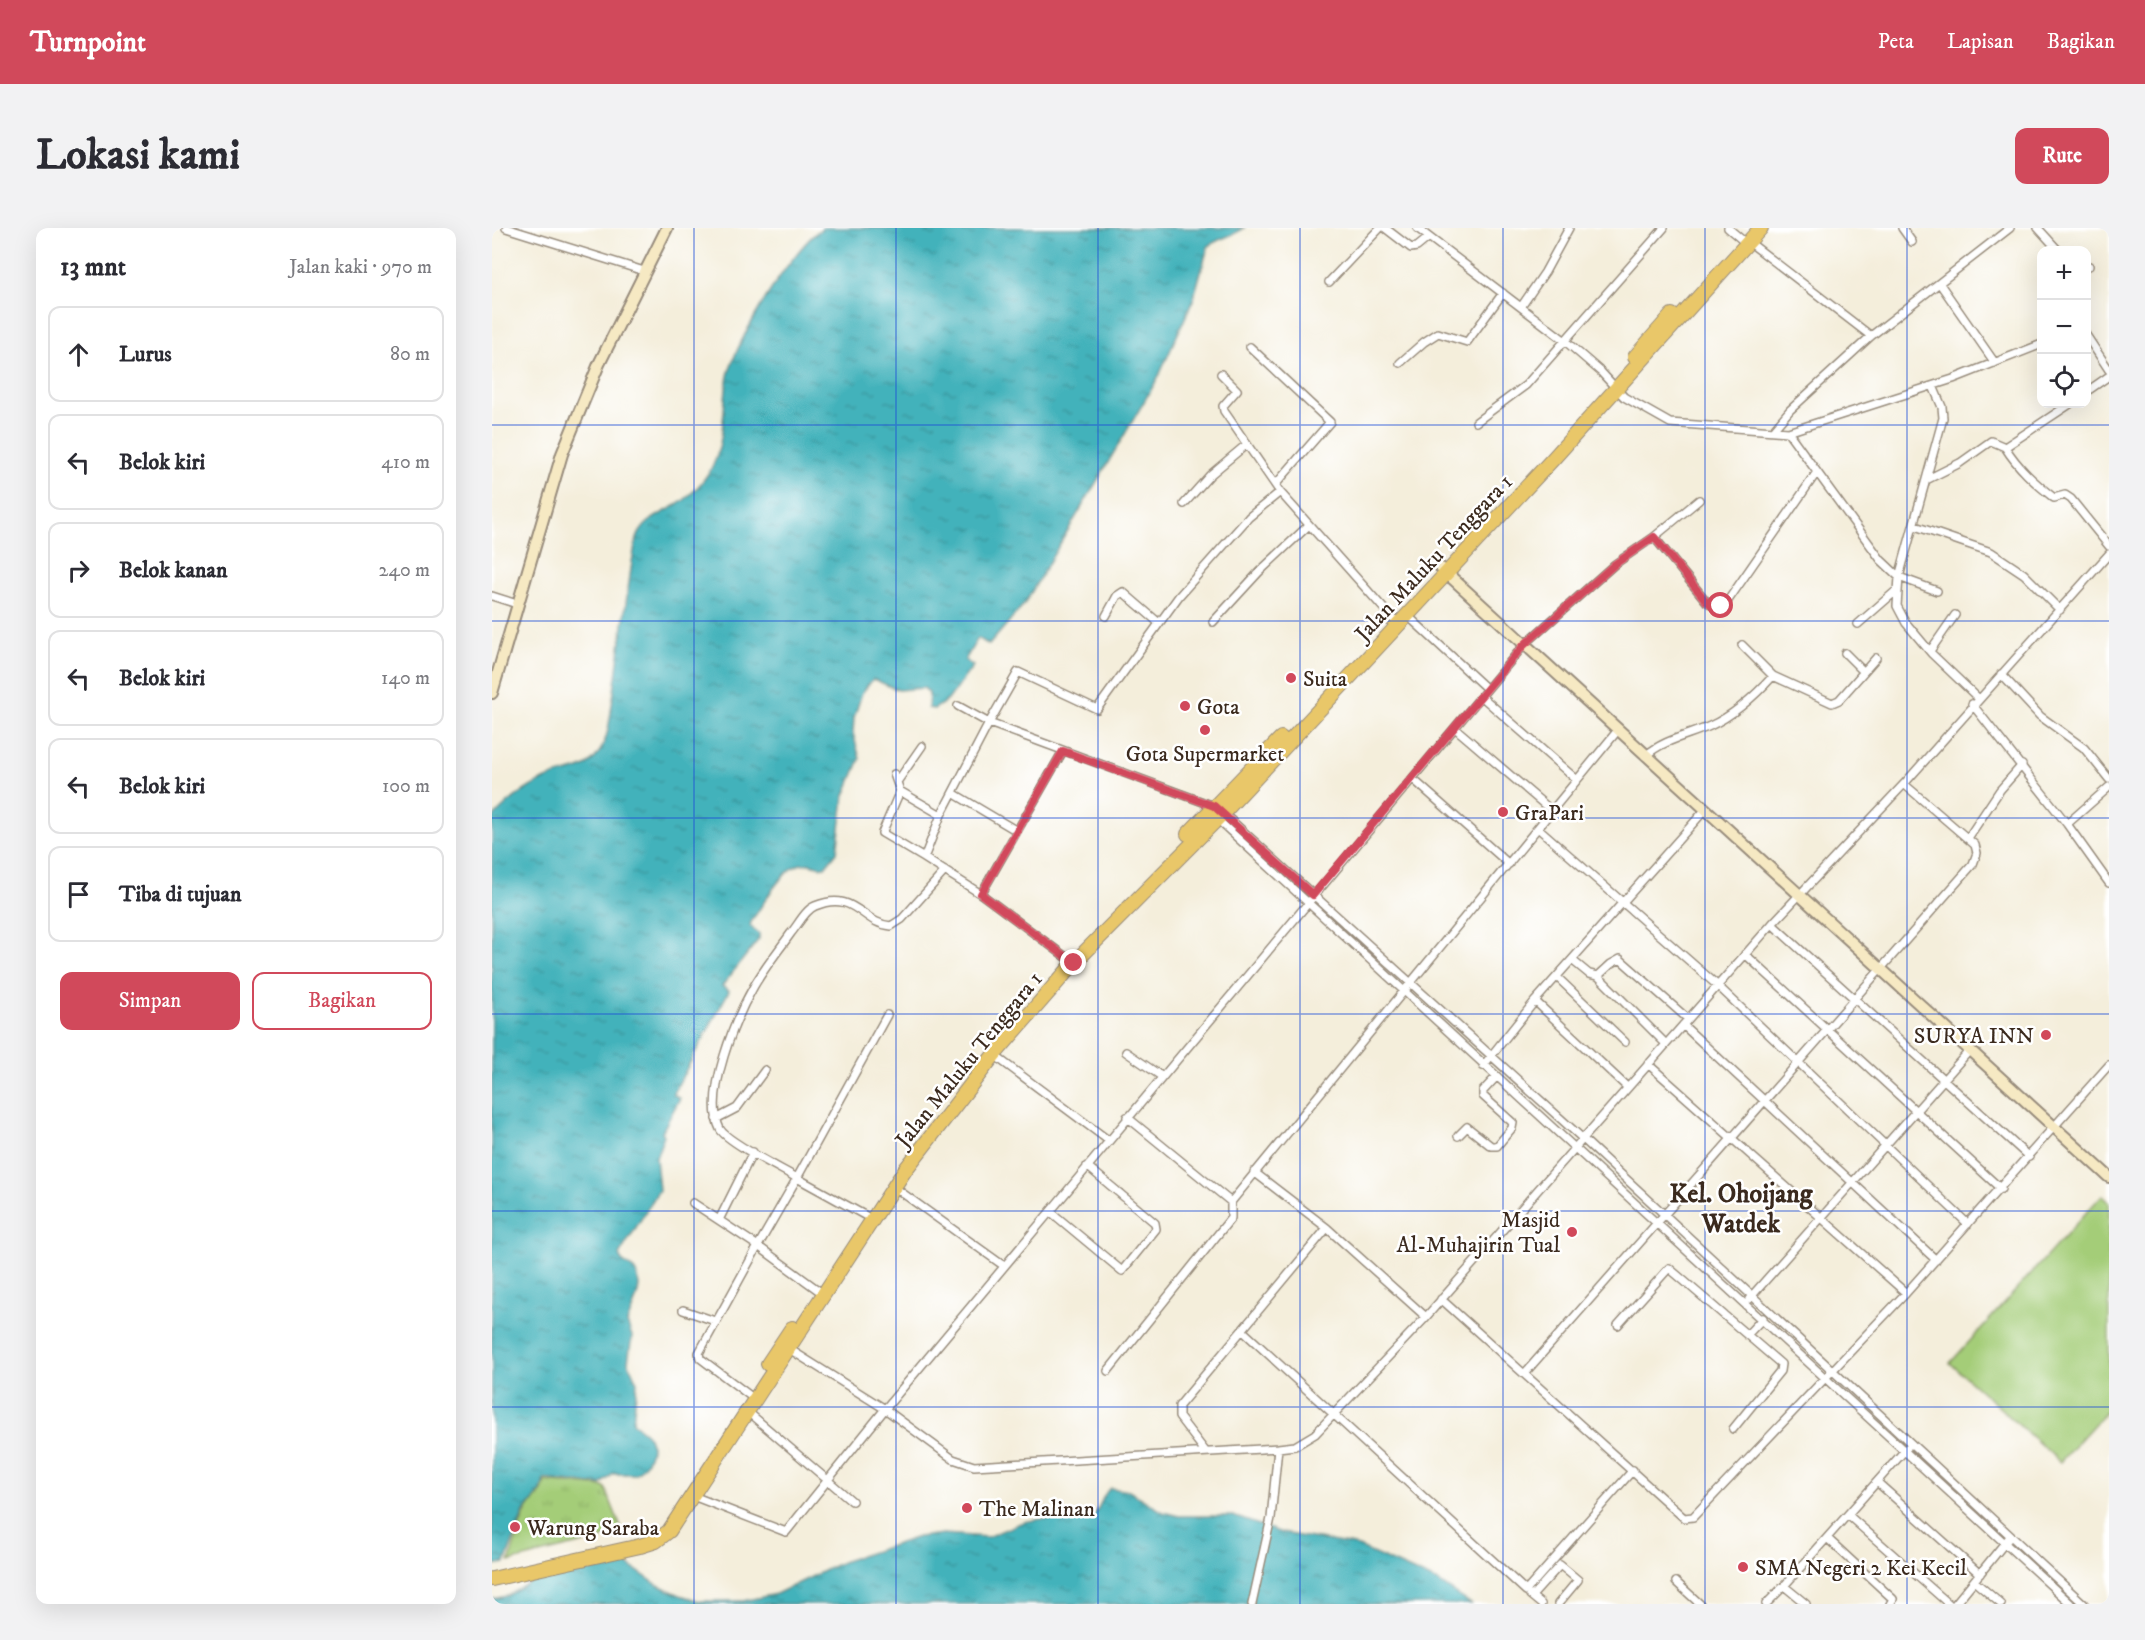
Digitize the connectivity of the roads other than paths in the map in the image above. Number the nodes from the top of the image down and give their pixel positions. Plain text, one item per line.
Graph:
1 (506, 228) edge
2 (668, 228) edge
3 (1380, 228) edge
4 (1385, 228) edge
5 (1417, 228) edge
6 (1569, 228) edge
7 (1664, 228) edge
8 (1728, 228) edge
9 (1761, 228) edge
10 (1902, 228) edge
11 (2010, 228) edge
12 (2038, 228) edge
13 (1746, 236) edge
14 (1428, 238) junction
15 (1912, 242) dead end
16 (2054, 246) edge
17 (644, 271) junction
18 (1329, 282) dead end
19 (1940, 284) junction
20 (1503, 293) junction
21 (1521, 307) junction
22 (1871, 336) junction
23 (1564, 340) junction
24 (2091, 343) edge
25 (2037, 346) edge
26 (1250, 347) dead end
27 (1400, 363) dead end
28 (1995, 363) junction
29 (2109, 370) edge
30 (1221, 374) dead end
31 (2109, 376) edge
32 (1614, 386) junction
33 (1933, 386) junction
34 (2091, 389) edge
35 (2064, 408) edge
36 (1476, 423) dead end
37 (1773, 430) junction
38 (1788, 432) junction
39 (1247, 444) junction
40 (2005, 447) junction
41 (1817, 472) junction
42 (1926, 480) junction
43 (1276, 484) junction
44 (1280, 492) junction
45 (1699, 500) dead end
46 (1184, 504) dead end
47 (1309, 525) junction
48 (1915, 525) junction
49 (1654, 537) junction
50 (2109, 546) edge
51 (2109, 554) edge
52 (1443, 570) junction
53 (1899, 577) junction
54 (1898, 590) junction
55 (1937, 591) dead end
56 (492, 596) edge
57 (516, 604) junction
58 (2060, 610) junction
59 (1407, 615) junction
60 (1955, 615) dead end
61 (1106, 616) dead end
62 (1393, 620) junction
63 (1213, 622) dead end
64 (1159, 623) junction
65 (1858, 624) dead end
66 (1524, 645) junction
67 (1742, 645) dead end
68 (1930, 651) junction
69 (1845, 653) dead end
70 (1876, 658) dead end
71 (1863, 671) junction
72 (2001, 674) junction
73 (1773, 676) junction
74 (1487, 689) junction
75 (492, 693) edge
76 (1481, 696) junction
77 (1978, 698) junction
78 (1972, 704) junction
79 (958, 706) dead end
80 (989, 723) junction
81 (1455, 728) junction
82 (1618, 730) junction
83 (922, 746) dead end
84 (1063, 751) junction
85 (1645, 756) junction
86 (2022, 765) junction
87 (894, 774) dead end
88 (1413, 779) junction
89 (2109, 779) edge
90 (1577, 780) junction
91 (897, 782) junction
92 (1904, 784) junction
93 (2109, 787) edge
94 (900, 791) junction
95 (953, 793) junction
96 (1705, 810) junction
97 (1214, 811) junction
98 (1552, 811) junction
99 (941, 815) junction
100 (2067, 824) junction
101 (1538, 828) junction
102 (1017, 831) junction
103 (1968, 838) junction
104 (924, 858) junction
105 (1509, 864) junction
106 (945, 871) junction
107 (2109, 883) edge
108 (981, 894) junction
109 (1313, 895) junction
110 (1798, 896) junction
111 (1623, 901) junction
112 (1307, 902) junction
113 (1772, 924) junction
114 (1745, 954) junction
115 (1572, 960) junction
116 (1071, 961) junction
117 (1882, 970) junction
118 (1598, 976) junction
119 (1557, 977) junction
120 (1410, 982) junction
121 (1718, 987) junction
122 (1404, 989) junction
123 (1857, 998) junction
124 (1535, 1001) junction
125 (887, 1015) dead end
126 (1686, 1022) junction
127 (1828, 1029) junction
128 (1625, 1042) dead end
129 (1666, 1044) junction
130 (1970, 1050) junction
131 (1126, 1052) dead end
132 (994, 1055) junction
133 (1490, 1057) junction
134 (1648, 1064) junction
135 (1799, 1064) junction
136 (2109, 1065) edge
137 (1483, 1066) junction
138 (765, 1070) dead end
139 (1161, 1076) junction
140 (1496, 1077) junction
141 (1946, 1080) junction
142 (1627, 1087) junction
143 (1766, 1100) junction
144 (1917, 1112) junction
145 (1127, 1117) junction
146 (716, 1119) junction
147 (2054, 1128) junction
148 (1458, 1136) dead end
149 (1582, 1138) junction
150 (1733, 1138) junction
151 (1108, 1140) junction
152 (1887, 1147) junction
153 (1574, 1148) junction
154 (753, 1152) junction
155 (2029, 1157) junction
156 (1087, 1166) junction
157 (1254, 1172) junction
158 (2109, 1177) edge
159 (797, 1178) junction
160 (1854, 1183) junction
161 (894, 1187) junction
162 (2001, 1189) junction
163 (1231, 1202) junction
164 (693, 1203) dead end
165 (1052, 1212) junction
166 (1664, 1214) junction
167 (866, 1216) junction
168 (1822, 1218) junction
169 (719, 1220) junction
170 (1656, 1223) junction
171 (1968, 1224) junction
172 (1327, 1228) junction
173 (758, 1246) junction
174 (1936, 1260) junction
175 (1004, 1266) junction
176 (818, 1290) junction
177 (1906, 1293) junction
178 (1752, 1296) junction
179 (1441, 1299) junction
180 (1745, 1303) junction
181 (683, 1310) dead end
182 (1426, 1317) junction
183 (1763, 1318) junction
184 (716, 1321) junction
185 (1618, 1325) dead end
186 (1243, 1330) junction
187 (1747, 1335) junction
188 (785, 1347) junction
189 (1108, 1371) dead end
190 (1834, 1371) junction
191 (1525, 1372) junction
192 (1827, 1377) junction
193 (749, 1395) junction
194 (885, 1409) junction
195 (748, 1412) junction
196 (1334, 1416) junction
197 (1733, 1429) dead end
198 (1912, 1443) junction
199 (1278, 1448) junction
200 (1905, 1450) junction
201 (1205, 1451) junction
202 (1633, 1470) junction
203 (826, 1479) junction
204 (1877, 1482) junction
205 (693, 1496) junction
206 (852, 1501) dead end
207 (1848, 1515) junction
208 (2011, 1535) junction
209 (1827, 1538) junction
210 (656, 1541) junction
211 (2005, 1542) junction
212 (1980, 1574) junction
213 (492, 1578) edge
214 (1974, 1581) junction
215 (1676, 1582) dead end
216 (1784, 1586) junction
217 (1529, 1594) junction
218 (1252, 1604) edge
219 (1541, 1604) edge
220 (1558, 1604) edge
221 (1700, 1604) edge
222 (1766, 1604) edge
223 (1806, 1604) edge
224 (1890, 1604) edge
225 (1949, 1604) edge
226 (1955, 1604) edge
227 (2001, 1604) edge
228 (2071, 1604) edge
229 (2084, 1604) edge

1 - 17 street
2 - 17 street
3 - 18 street
4 - 14 street
5 - 14 street
6 - 21 street
7 - 23 street
8 - 13 street
9 - 13 highway, Jalan Maluku Tenggara 1
10 - 15 street
11 - 19 street
12 - 16 street
13 - 22 street
13 - 32 highway, Jalan Maluku Tenggara 1
14 - 20 street
17 - 57 street
19 - 22 street
19 - 28 street
20 - 21 street
20 - 27 street
21 - 23 street
22 - 37 street
23 - 32 street
23 - 36 street
24 - 29 street
25 - 28 street
26 - 43 street
28 - 33 street
30 - 39 street
31 - 34 street
32 - 37 street
32 - 52 highway, Jalan Maluku Tenggara 1
33 - 38 street
33 - 42 street
35 - 40 street
37 - 38 street
38 - 41 street
39 - 43 street
39 - 46 street
40 - 42 street
40 - 50 street
41 - 49 street
41 - 53 street
42 - 48 street
43 - 44 street
44 - 47 street
44 - 64 street
45 - 49 street
47 - 62 street
47 - 63 street
48 - 53 street
48 - 58 street
49 - 66 street
51 - 58 street
52 - 59 highway, Jalan Maluku Tenggara 1
52 - 62 highway, Jalan Maluku Tenggara 1
52 - 66 street
53 - 54 street
53 - 55 street
54 - 65 street
54 - 68 street
56 - 57 street
57 - 75 street
58 - 72 street
59 - 74 street
59 - 97 highway, Jalan Maluku Tenggara 1
60 - 68 street
61 - 64 street
62 - 97 highway, Jalan Maluku Tenggara 1
64 - 80 street
66 - 74 street
66 - 82 street
67 - 73 street
68 - 77 street
69 - 71 street
70 - 71 street
71 - 73 street
72 - 77 street
72 - 89 street
73 - 85 street
74 - 76 street
76 - 81 street
76 - 90 street
77 - 78 street
78 - 86 street
78 - 92 street
79 - 80 street
80 - 84 street
80 - 95 street
81 - 88 street
81 - 98 street
82 - 85 street
82 - 90 street
83 - 91 street
84 - 97 street
84 - 102 street
85 - 96 street
86 - 100 street
86 - 103 street
87 - 91 street
88 - 105 street
88 - 109 street
90 - 98 street
91 - 94 street
92 - 103 street
92 - 110 street
93 - 100 street
94 - 99 street
94 - 104 street
95 - 99 street
95 - 102 street
96 - 110 street
96 - 111 street
97 - 109 street
97 - 112 street
97 - 116 highway, Jalan Maluku Tenggara 1
98 - 101 street
99 - 104 street
100 - 107 street
101 - 105 street
101 - 111 street
102 - 108 street
103 - 117 street
104 - 106 street
105 - 120 street
106 - 108 street
106 - 146 street
108 - 116 street
109 - 112 street
109 - 120 street
110 - 113 street
110 - 117 street
111 - 115 street
111 - 121 street
112 - 122 street
112 - 139 street
113 - 114 street
113 - 123 street
114 - 121 street
114 - 127 street
115 - 118 street
115 - 119 street
116 - 132 highway, Jalan Maluku Tenggara 1
116 - 167 highway, Jalan Maluku Tenggara 1
117 - 123 street
117 - 130 street
118 - 126 street
118 - 129 street
119 - 124 street
119 - 128 street
120 - 122 street
120 - 133 street
121 - 126 street
121 - 135 street
122 - 137 street
122 - 157 street
123 - 127 street
123 - 141 street
124 - 133 street
124 - 142 street
125 - 159 street
126 - 129 street
126 - 143 street
127 - 135 street
127 - 144 street
129 - 134 street
130 - 141 street
130 - 147 street
131 - 139 street
132 - 151 street
132 - 161 highway, Jalan Maluku Tenggara 1
133 - 137 street
133 - 149 street
134 - 142 street
134 - 150 street
135 - 143 street
135 - 152 street
136 - 147 street
137 - 140 street
138 - 146 street
139 - 145 street
140 - 148 street
140 - 153 street
141 - 144 street
141 - 155 street
142 - 149 street
143 - 150 street
143 - 160 street
144 - 152 street
144 - 162 street
145 - 151 street
145 - 163 street
146 - 154 street
147 - 155 street
147 - 158 street
149 - 153 street
149 - 166 street
150 - 166 street
150 - 168 street
151 - 156 street
152 - 160 street
152 - 171 street
153 - 170 street
153 - 179 street
154 - 159 street
154 - 169 street
155 - 162 street
156 - 165 street
156 - 165 street
157 - 163 street
157 - 172 street
159 - 167 street
159 - 173 street
160 - 168 street
160 - 174 street
161 - 175 street
161 - 188 highway, Jalan Maluku Tenggara 1
162 - 171 street
163 - 189 street
164 - 169 street
165 - 175 street
166 - 170 street
166 - 178 street
167 - 176 highway, Jalan Maluku Tenggara 1
168 - 177 street
168 - 178 street
169 - 173 street
170 - 180 street
170 - 191 street
171 - 174 street
172 - 182 street
172 - 186 street
173 - 176 street
173 - 184 street
174 - 177 street
175 - 194 street
176 - 188 highway, Jalan Maluku Tenggara 1
177 - 190 street
178 - 180 street
178 - 190 street
179 - 182 street
179 - 191 street
180 - 183 street
181 - 184 street
182 - 196 street
183 - 187 street
183 - 192 street
184 - 193 street
185 - 187 street
186 - 196 street
186 - 201 street
187 - 197 street
188 - 193 highway, Jalan Maluku Tenggara 1
188 - 194 street
188 - 195 highway, Jalan Maluku Tenggara 1
190 - 192 street
190 - 198 street
191 - 202 street
192 - 200 street
192 - 202 street
193 - 210 highway, Jalan Maluku Tenggara 1
194 - 201 street
194 - 203 street
195 - 203 street
195 - 205 highway, Jalan Maluku Tenggara 1
196 - 199 street
196 - 217 street
198 - 200 street
198 - 208 street
199 - 201 street
199 - 218 street
200 - 204 street
200 - 211 street
202 - 217 street
203 - 205 street
203 - 206 street
204 - 207 street
204 - 212 street
205 - 210 highway, Jalan Maluku Tenggara 1
207 - 209 street
207 - 225 street
208 - 211 street
208 - 229 street
209 - 216 street
209 - 224 street
210 - 213 highway
211 - 212 street
211 - 228 street
212 - 214 street
214 - 226 street
214 - 227 street
215 - 221 street
216 - 222 street
216 - 223 street
217 - 219 street
217 - 220 street

